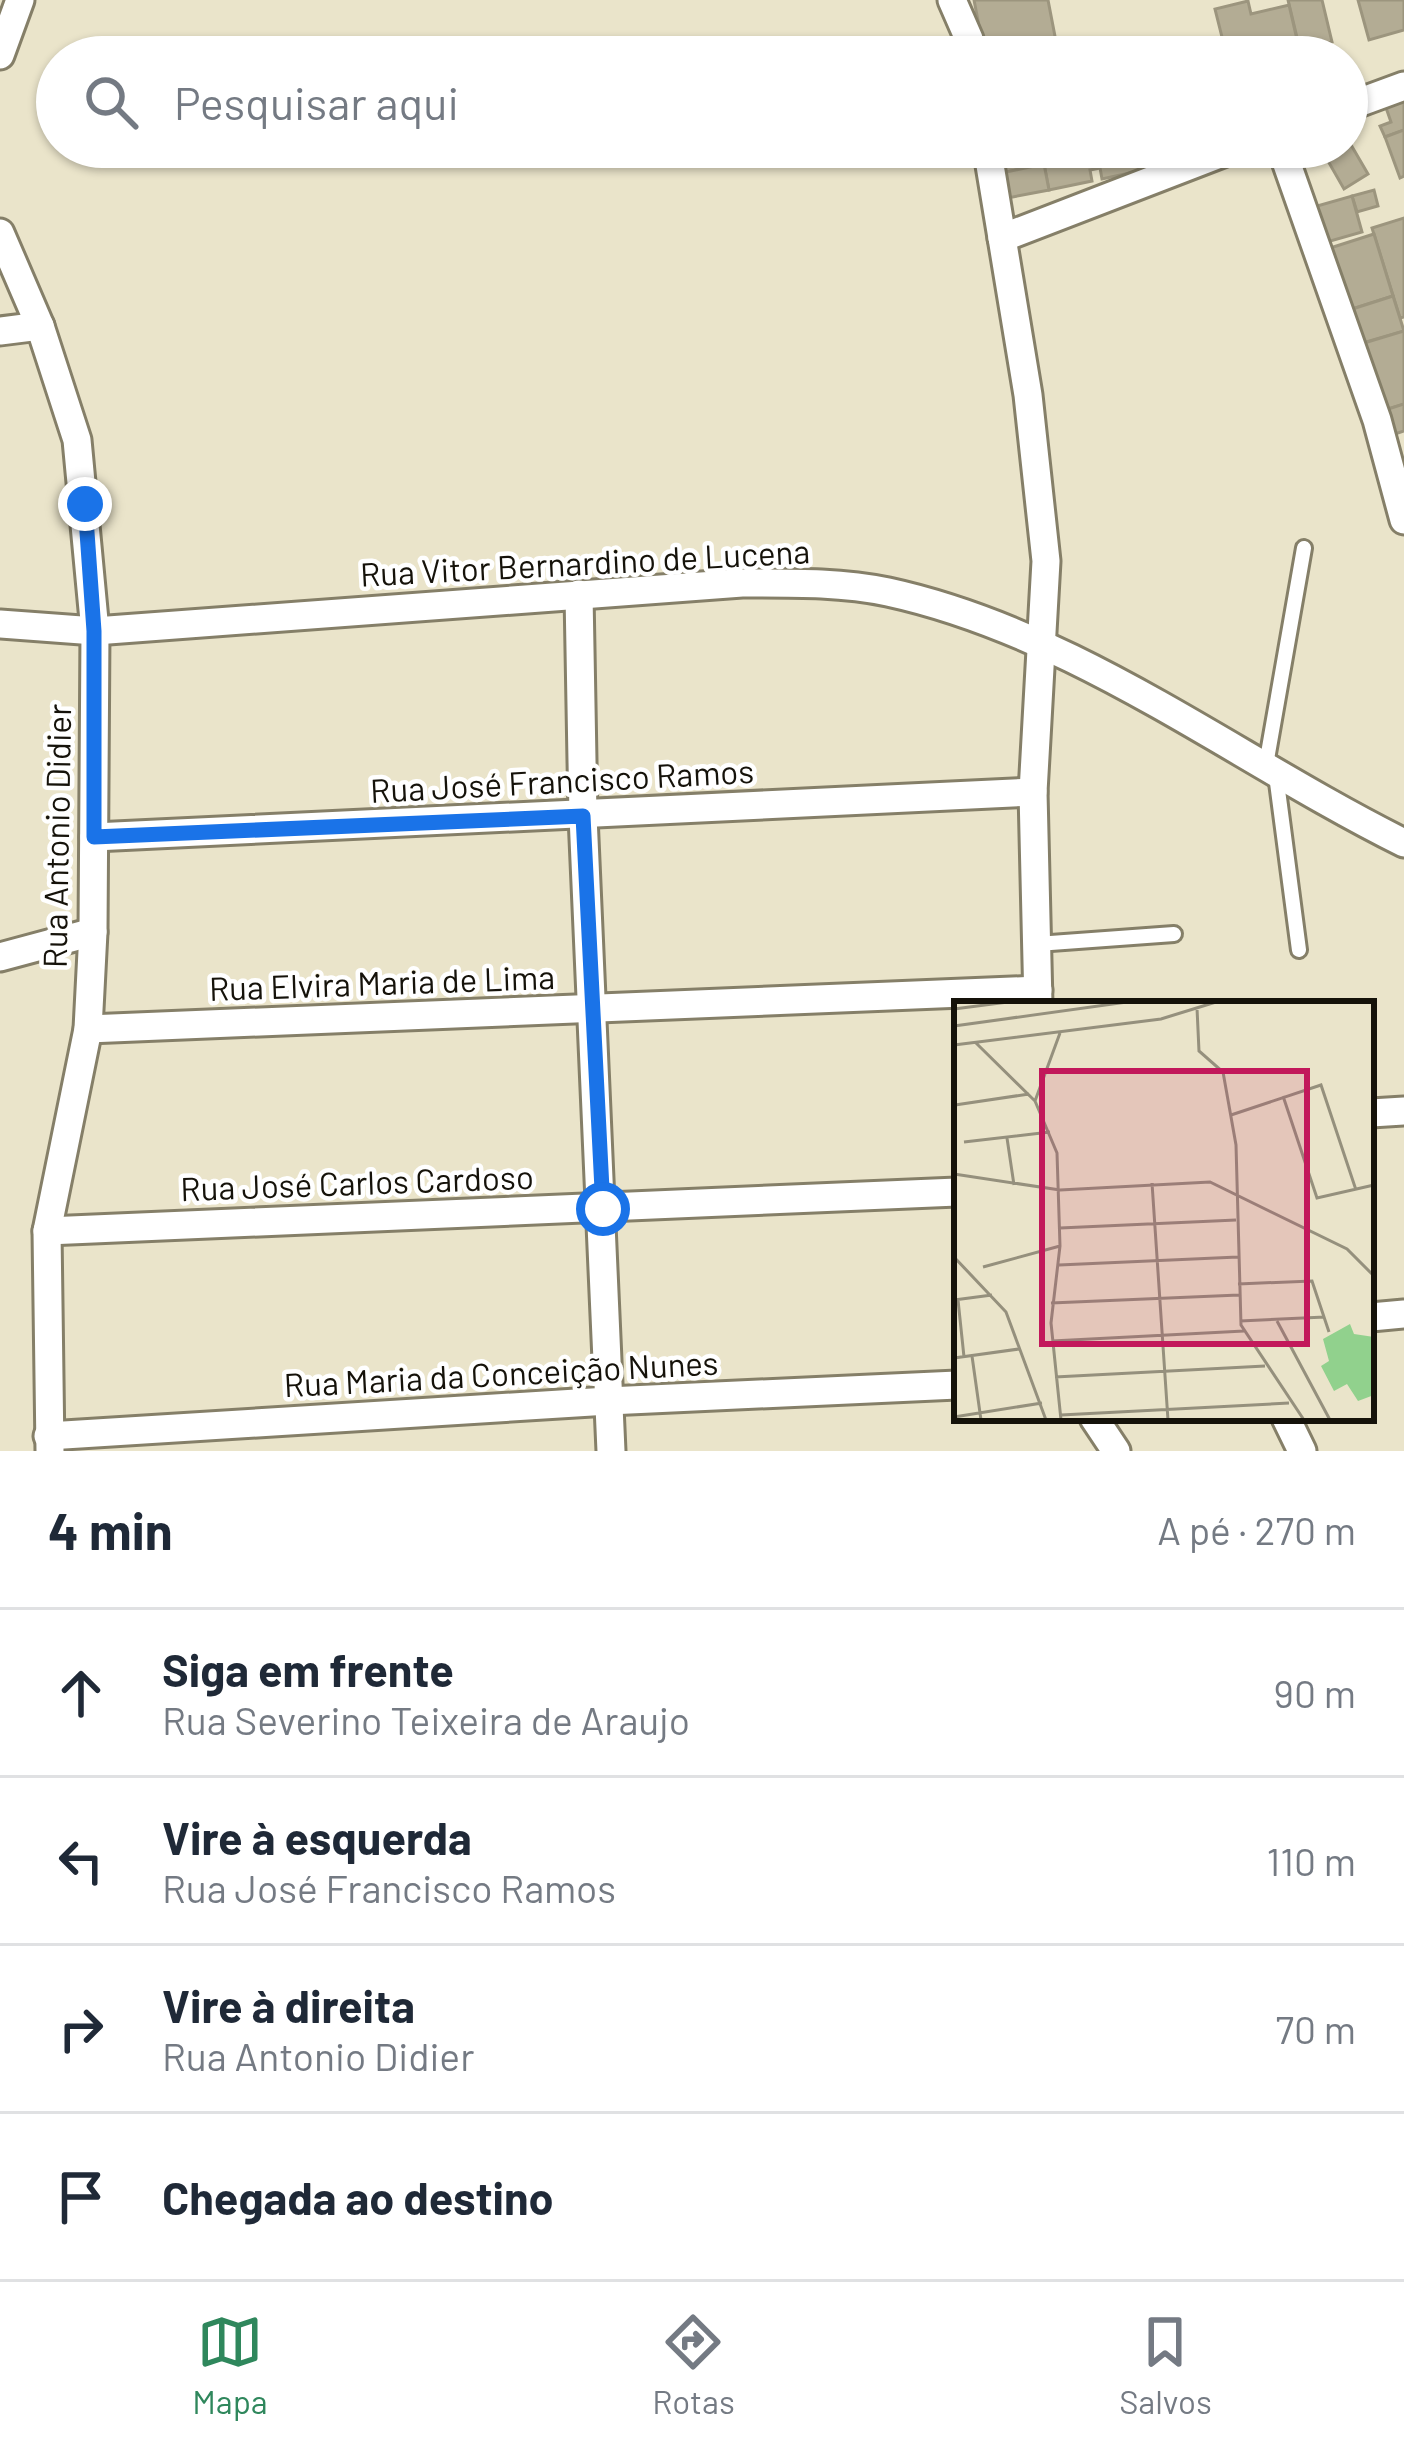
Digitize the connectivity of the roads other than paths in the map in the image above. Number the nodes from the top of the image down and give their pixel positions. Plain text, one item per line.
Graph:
1 (20, 0) edge
2 (952, 0) edge
3 (967, 36) edge
4 (0, 55) edge
5 (1404, 86) edge
6 (1368, 99) edge
7 (990, 168) edge
8 (1184, 168) edge
9 (1288, 168) edge
10 (0, 233) edge
11 (1002, 238) junction
12 (40, 326) junction
13 (0, 331) edge
14 (1404, 520) edge
15 (1304, 548) dead end
16 (579, 594) junction
17 (0, 624) edge
18 (94, 631) junction
19 (1042, 646) junction
20 (1271, 768) junction
21 (1033, 792) junction
22 (583, 816) junction
23 (94, 837) junction
24 (1404, 843) edge
25 (93, 932) junction
26 (1174, 934) dead end
27 (1037, 944) junction
28 (1299, 950) dead end
29 (0, 957) edge
30 (1038, 997) edge
31 (594, 1010) junction
32 (88, 1029) junction
33 (1404, 1111) edge
34 (1374, 1113) edge
35 (954, 1192) edge
36 (603, 1209) junction
37 (47, 1231) junction
38 (1404, 1314) edge
39 (1374, 1317) edge
40 (954, 1385) edge
41 (608, 1401) junction
42 (1096, 1421) edge
43 (1287, 1421) edge
44 (49, 1444) edge
45 (611, 1451) edge
46 (1116, 1451) edge
47 (1302, 1451) edge

1 - 4 street
2 - 3 street
5 - 6 street
7 - 11 street
8 - 11 street
9 - 14 street
10 - 12 street, Rua Antonio Didier
11 - 19 street
12 - 13 street
12 - 18 street, Rua Antonio Didier
15 - 20 lane
16 - 18 street, Rua Vitor Bernardino de Lucena
16 - 19 street, Rua Vitor Bernardino de Lucena
16 - 22 street
17 - 18 street, Rua Vitor Bernardino de Lucena
18 - 23 street, Rua Antonio Didier
19 - 20 street, Rua Vitor Bernardino de Lucena
19 - 21 street
20 - 24 street, Rua Vitor Bernardino de Lucena
20 - 28 lane
21 - 22 street, Rua José Francisco Ramos
21 - 27 street
22 - 23 street, Rua José Francisco Ramos
22 - 31 street
23 - 25 street, Rua Antonio Didier
25 - 29 street
25 - 32 street, Rua Antonio Didier
26 - 27 lane
27 - 30 street
30 - 31 street, Rua Elvira Maria de Lima
31 - 32 street, Rua Elvira Maria de Lima
31 - 36 street
32 - 37 street, Rua Antonio Didier
33 - 34 street
35 - 36 street, Rua José Carlos Cardoso
36 - 37 street, Rua José Carlos Cardoso
36 - 41 street
37 - 44 street, Rua Antonio Didier
38 - 39 street
40 - 41 street, Rua Maria da Conceição Nunes
41 - 44 street, Rua Maria da Conceição Nunes
41 - 45 street
42 - 46 street
43 - 47 street

